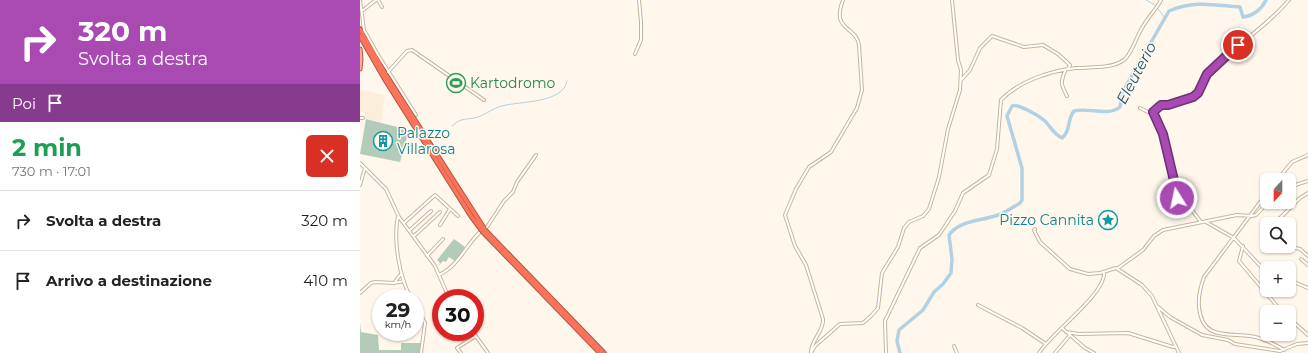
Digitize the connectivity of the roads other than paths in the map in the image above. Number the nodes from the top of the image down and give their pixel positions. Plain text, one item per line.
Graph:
1 (360, 0) edge
2 (377, 0) edge
3 (639, 0) edge
4 (843, 0) edge
5 (952, 0) edge
6 (1161, 0) edge
7 (1289, 0) edge
8 (382, 7) dead end
9 (362, 11) junction
10 (360, 29) edge
11 (360, 36) edge
12 (360, 49) edge
13 (635, 54) dead end
14 (361, 56) edge
15 (361, 65) edge
16 (360, 70) edge
17 (1066, 70) junction
18 (388, 72) junction
19 (961, 80) junction
20 (1067, 96) dead end
21 (484, 100) dead end
22 (1140, 108) dead end
23 (1153, 112) junction
24 (416, 115) dead end
25 (536, 155) dead end
26 (1308, 155) edge
27 (360, 164) edge
28 (365, 168) junction
29 (1283, 173) edge
30 (1308, 181) edge
31 (360, 185) edge
32 (1296, 185) edge
33 (1308, 193) edge
34 (1260, 202) edge
35 (450, 209) junction
36 (1262, 209) edge
37 (431, 211) dead end
38 (440, 212) dead end
39 (398, 215) junction
40 (458, 216) dead end
41 (1250, 216) junction
42 (1281, 217) edge
43 (1202, 222) junction
44 (1206, 222) junction
45 (404, 223) junction
46 (440, 225) dead end
47 (487, 227) dead end
48 (1035, 229) dead end
49 (410, 230) junction
50 (479, 232) dead end
51 (414, 236) junction
52 (1234, 238) junction
53 (443, 239) dead end
54 (1243, 246) junction
55 (1296, 249) edge
56 (427, 256) junction
57 (1308, 256) edge
58 (1302, 260) dead end
59 (1260, 264) edge
60 (1308, 265) edge
61 (1118, 268) junction
62 (1104, 272) junction
63 (401, 274) junction
64 (439, 275) junction
65 (398, 280) junction
66 (404, 281) junction
67 (400, 282) junction
68 (394, 283) junction
69 (1296, 283) edge
70 (1308, 288) edge
71 (407, 289) edge
72 (445, 289) edge
73 (360, 293) edge
74 (978, 305) dead end
75 (1276, 305) edge
76 (1157, 306) junction
77 (1296, 324) edge
78 (1062, 328) junction
79 (1066, 332) junction
80 (1070, 335) junction
81 (1308, 335) edge
82 (422, 341) edge
83 (468, 341) edge
84 (480, 341) edge
85 (1308, 343) edge
86 (1046, 344) junction
87 (954, 346) dead end
88 (1176, 346) junction
89 (1284, 350) junction
90 (421, 353) edge
91 (460, 353) edge
92 (488, 353) edge
93 (600, 353) edge
94 (604, 353) edge
95 (811, 353) edge
96 (886, 353) edge
97 (957, 353) edge
98 (1039, 353) edge
99 (1055, 353) edge
100 (1094, 353) edge
101 (1179, 353) edge

1 - 9 street
2 - 8 street
2 - 9 street
3 - 13 street
4 - 95 street
5 - 19 street
6 - 17 street
7 - 23 street
9 - 18 street
10 - 94 highway
11 - 93 highway
12 - 14 main road
14 - 15 main road
15 - 16 main road
17 - 19 street
17 - 20 street
17 - 96 street
18 - 21 street
18 - 24 street
19 - 95 street
22 - 23 street
23 - 43 street
25 - 47 street
26 - 29 street
27 - 28 street
28 - 31 street
28 - 39 street
30 - 32 street
33 - 42 street
34 - 41 street
35 - 40 street
35 - 45 street
35 - 46 street
36 - 41 street
37 - 49 street
38 - 51 street
39 - 45 street
39 - 63 street
41 - 44 street
41 - 52 street
43 - 44 street
43 - 61 street
44 - 52 street
45 - 49 street
48 - 62 street
49 - 51 street
50 - 64 street
51 - 56 street
52 - 54 street
52 - 89 street
53 - 56 street
54 - 59 street
54 - 75 street
55 - 57 street
56 - 64 street
58 - 60 street
61 - 62 street
61 - 76 street
62 - 78 street
63 - 65 street
63 - 66 street
64 - 72 street
65 - 67 street
65 - 68 street
66 - 67 street
66 - 71 street
67 - 68 street
68 - 73 street
69 - 70 street
74 - 86 street
76 - 88 street
76 - 89 street
77 - 81 street
78 - 79 street
78 - 86 street
79 - 80 street
79 - 88 street
80 - 99 street
80 - 100 street
82 - 90 street
83 - 91 street
84 - 92 street
85 - 89 street
86 - 98 street
87 - 97 street
88 - 101 street

